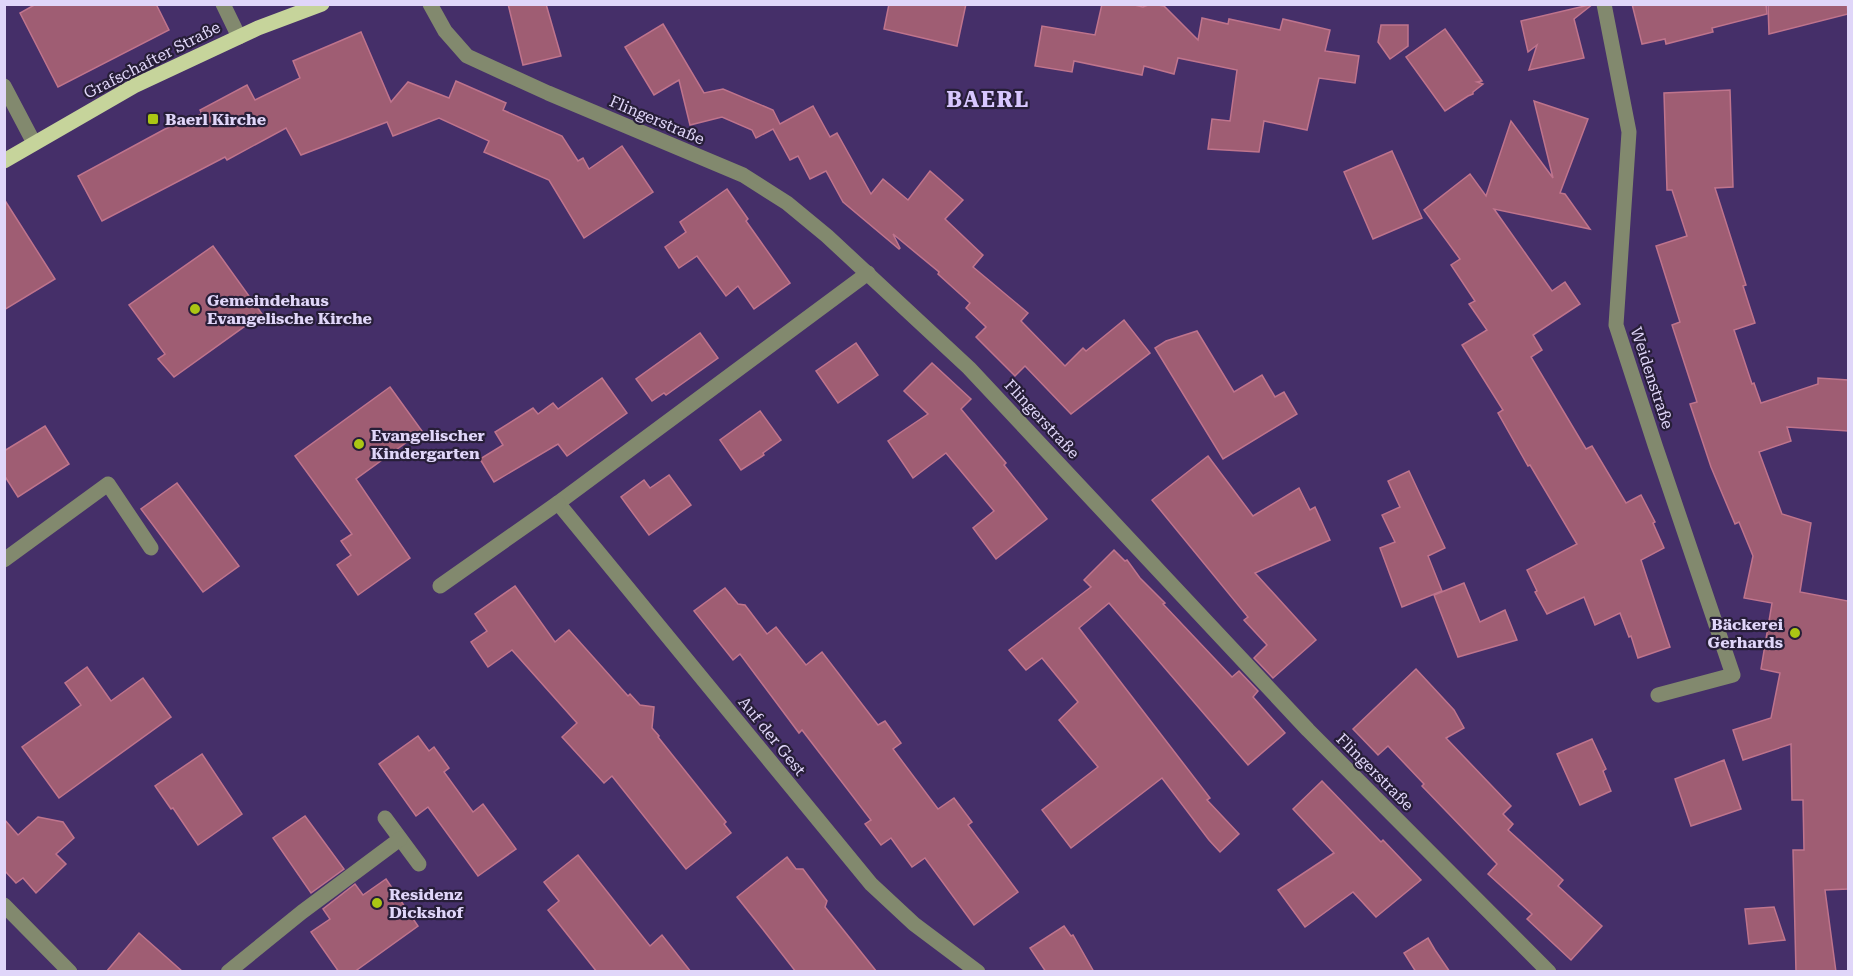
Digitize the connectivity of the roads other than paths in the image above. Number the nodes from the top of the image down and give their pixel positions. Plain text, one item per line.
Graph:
1 (223, 4) edge
2 (322, 4) edge
3 (430, 4) edge
4 (1604, 4) edge
5 (239, 37) junction
6 (4, 86) edge
7 (34, 143) junction
8 (4, 161) edge
9 (868, 273) junction
10 (558, 503) junction
11 (151, 548) dead end
12 (4, 560) edge
13 (440, 586) dead end
14 (1658, 695) dead end
15 (385, 818) dead end
16 (400, 839) junction
17 (419, 864) dead end
18 (4, 905) edge
19 (70, 972) edge
20 (228, 972) edge
21 (978, 972) edge
22 (1549, 972) edge

1 - 5 street
2 - 5 main road, Grafschafter Straße
3 - 9 street, Flingerstraße
4 - 14 street, Weidenstraße
5 - 7 main road, Grafschafter Straße
6 - 7 street
7 - 8 main road, Grafschafter Straße
9 - 10 street
9 - 22 street, Flingerstraße
10 - 13 street
10 - 21 street, Auf der Gest
11 - 12 street
15 - 16 street
16 - 17 street
16 - 20 street
18 - 19 street

